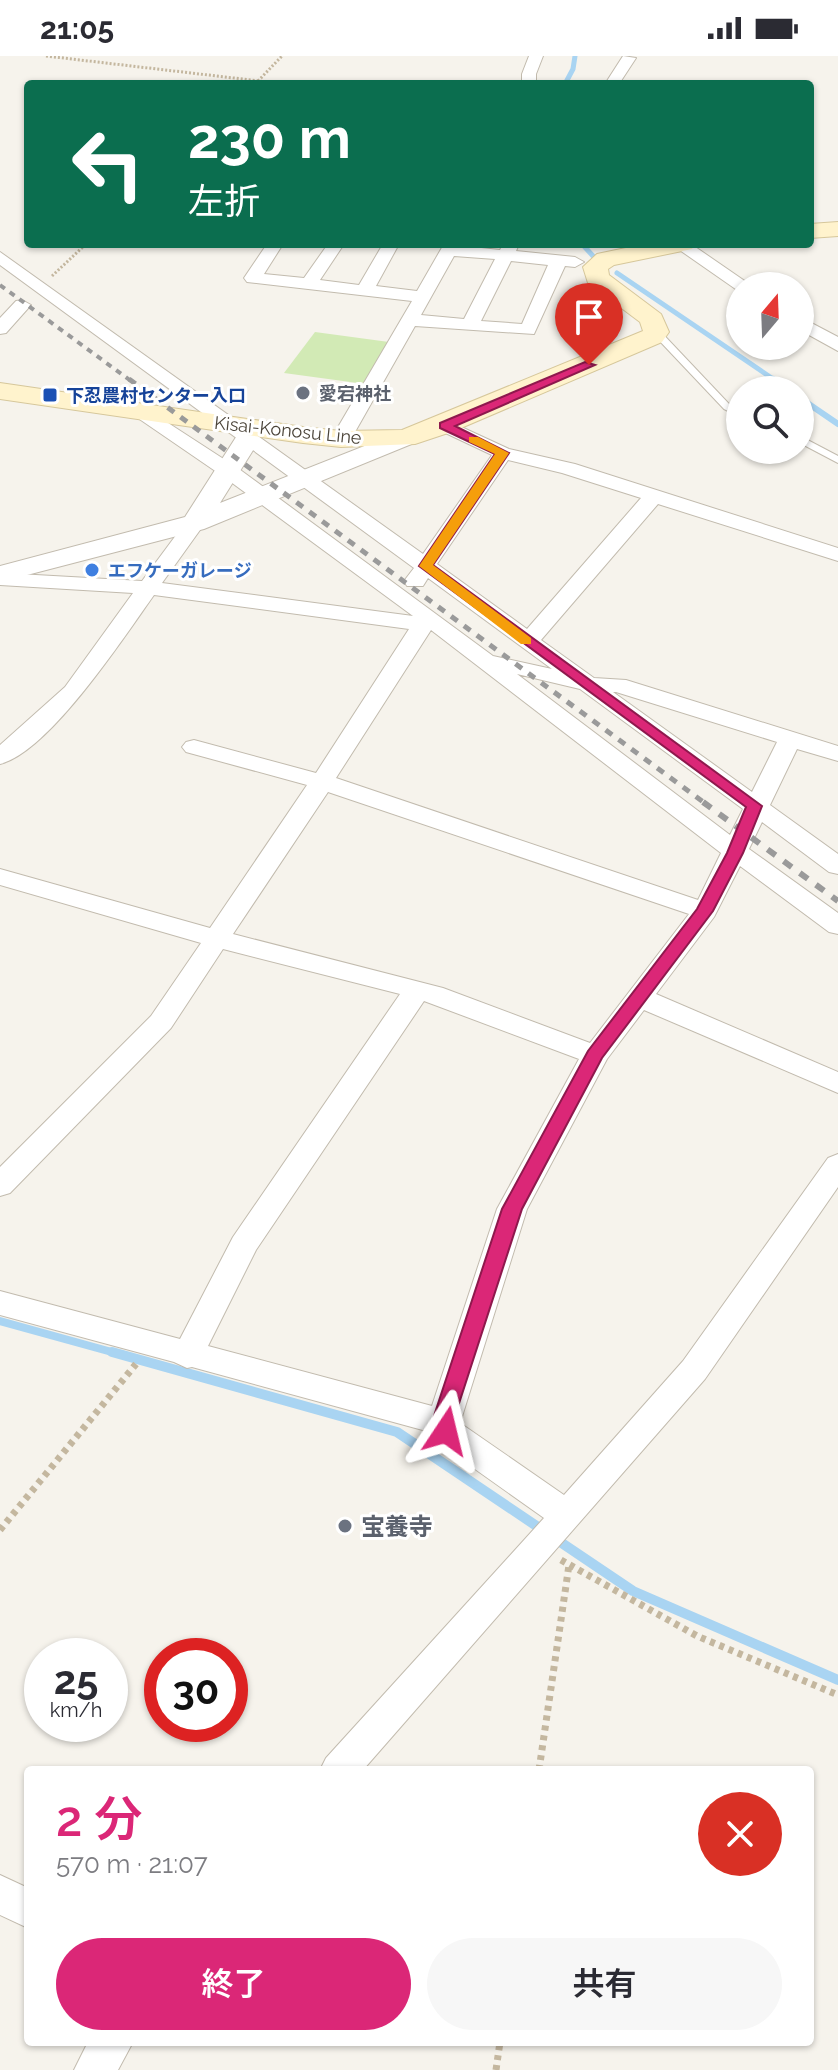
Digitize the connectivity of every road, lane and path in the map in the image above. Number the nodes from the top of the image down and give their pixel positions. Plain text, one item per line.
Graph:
1 (46, 56) edge
2 (282, 56) edge
3 (536, 56) edge
4 (629, 58) dead end
5 (241, 80) edge
6 (259, 80) edge
7 (529, 80) edge
8 (615, 80) edge
9 (838, 229) edge
10 (814, 231) edge
11 (272, 248) edge
12 (333, 248) edge
13 (389, 248) edge
14 (449, 248) edge
15 (469, 248) edge
16 (661, 248) edge
17 (687, 248) edge
18 (508, 250) edge
19 (0, 257) edge
20 (572, 258) edge
21 (726, 274) edge
22 (309, 284) junction
23 (365, 290) junction
24 (0, 296) edge
25 (423, 297) junction
26 (412, 320) junction
27 (470, 325) junction
28 (0, 329) edge
29 (814, 330) edge
30 (656, 332) junction
31 (838, 345) edge
32 (0, 391) edge
33 (726, 406) edge
34 (142, 412) junction
35 (444, 425) junction
36 (240, 432) junction
37 (405, 438) junction
38 (341, 439) junction
39 (814, 447) edge
40 (503, 453) junction
41 (838, 460) edge
42 (228, 469) junction
43 (303, 479) junction
44 (264, 496) junction
45 (653, 497) junction
46 (195, 523) junction
47 (838, 555) edge
48 (426, 566) junction
49 (0, 576) edge
50 (150, 588) junction
51 (403, 597) junction
52 (428, 622) junction
53 (525, 641) junction
54 (485, 659) junction
55 (590, 685) junction
56 (790, 740) junction
57 (194, 747) dead end
58 (838, 754) edge
59 (0, 757) edge
60 (323, 782) junction
61 (754, 806) junction
62 (735, 853) junction
63 (838, 866) edge
64 (0, 877) edge
65 (705, 911) junction
66 (838, 926) edge
67 (218, 939) junction
68 (417, 990) junction
69 (641, 998) junction
70 (595, 1055) junction
71 (838, 1083) edge
72 (838, 1165) edge
73 (0, 1185) edge
74 (0, 1303) edge
75 (151, 1346) junction
76 (187, 1356) junction
77 (443, 1422) junction
78 (567, 1515) junction
79 (0, 1530) edge
80 (554, 1556) junction
81 (838, 1695) edge
82 (343, 1766) edge
83 (539, 1766) edge
84 (0, 1894) edge
85 (24, 1907) edge
86 (110, 2046) edge
87 (499, 2046) edge
88 (95, 2070) edge
89 (496, 2070) edge

1 - 5 path
2 - 6 path
3 - 7 street
4 - 8 street
9 - 10 main road
11 - 22 street
12 - 22 street
13 - 23 street
14 - 25 street
15 - 18 street
16 - 20 main road
17 - 21 street
18 - 20 street
18 - 27 street
19 - 36 street
20 - 27 street
20 - 30 main road
22 - 23 street
23 - 25 street
24 - 28 street
25 - 26 street
26 - 27 street
26 - 38 street
29 - 31 street
30 - 33 lane
30 - 35 main road, Kisai-Konosu Line
32 - 34 main road, Kisai-Konosu Line
34 - 36 main road, Kisai-Konosu Line
34 - 42 street
35 - 37 main road, Kisai-Konosu Line
35 - 40 street
36 - 38 main road, Kisai-Konosu Line
36 - 42 street
36 - 43 street
37 - 38 main road, Kisai-Konosu Line
37 - 43 street
39 - 41 lane
40 - 45 street
40 - 48 street
42 - 44 street
42 - 46 street
43 - 44 street
43 - 48 street
44 - 46 street
44 - 51 street
45 - 47 street
45 - 53 street
46 - 49 street
46 - 50 street
48 - 51 street
48 - 53 street
49 - 50 street
50 - 52 street
50 - 59 street
51 - 52 street
52 - 54 street
52 - 60 street
53 - 55 street
54 - 55 street
54 - 62 street
55 - 56 street
55 - 61 street
56 - 58 street
56 - 61 street
57 - 60 street
60 - 65 street
60 - 67 street
61 - 62 street
61 - 63 street
62 - 65 street
62 - 66 street
64 - 67 street
65 - 69 street
67 - 68 street
67 - 73 street
68 - 70 street
68 - 76 street
69 - 70 street
69 - 71 street
70 - 77 street
72 - 78 street
74 - 75 street
75 - 76 street
75 - 79 path
76 - 77 street
77 - 78 street
78 - 80 street
80 - 81 path
80 - 82 street
80 - 83 path
84 - 85 street
86 - 88 street
87 - 89 path

